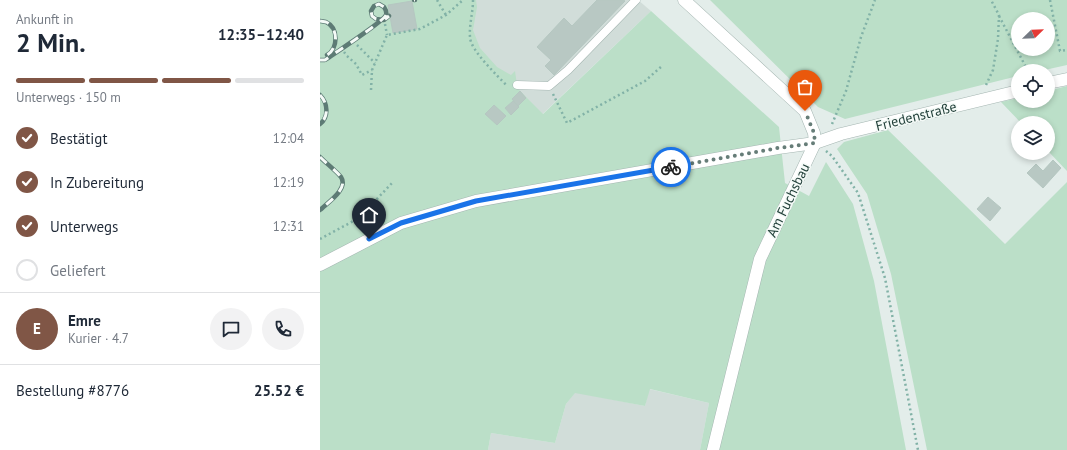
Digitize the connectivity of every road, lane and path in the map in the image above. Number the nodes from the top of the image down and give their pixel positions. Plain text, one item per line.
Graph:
1 (437, 0) edge
2 (462, 0) edge
3 (473, 0) edge
4 (636, 0) edge
5 (684, 0) edge
6 (875, 0) edge
7 (991, 0) edge
8 (1050, 0) edge
9 (446, 15) junction
10 (999, 15) junction
11 (385, 24) dead end
12 (387, 35) junction
13 (357, 45) dead end
14 (1067, 50) edge
15 (344, 52) dead end
16 (375, 63) junction
17 (1024, 64) edge
18 (662, 66) dead end
19 (372, 70) junction
20 (1067, 79) edge
21 (1055, 82) edge
22 (517, 85) joint
23 (549, 86) junction
24 (371, 90) dead end
25 (1011, 93) edge
26 (979, 100) junction
27 (815, 143) junction
28 (392, 183) dead end
29 (320, 239) edge
30 (320, 265) edge
31 (713, 450) edge
32 (918, 450) edge

1 - 9 path
2 - 9 path
3 - 22 path
4 - 23 lane
5 - 27 street
6 - 27 path
7 - 10 path
8 - 14 path
9 - 12 path
10 - 17 path
10 - 26 path
11 - 12 path
12 - 16 path
13 - 16 path
15 - 19 path
16 - 19 path
18 - 23 path
19 - 24 path
20 - 21 street
22 - 23 lane
25 - 26 street, Friedenstraße
26 - 27 street, Friedenstraße
27 - 30 street, Friedenstraße
27 - 31 street, Am Fuchsbau
27 - 32 path
28 - 29 path

